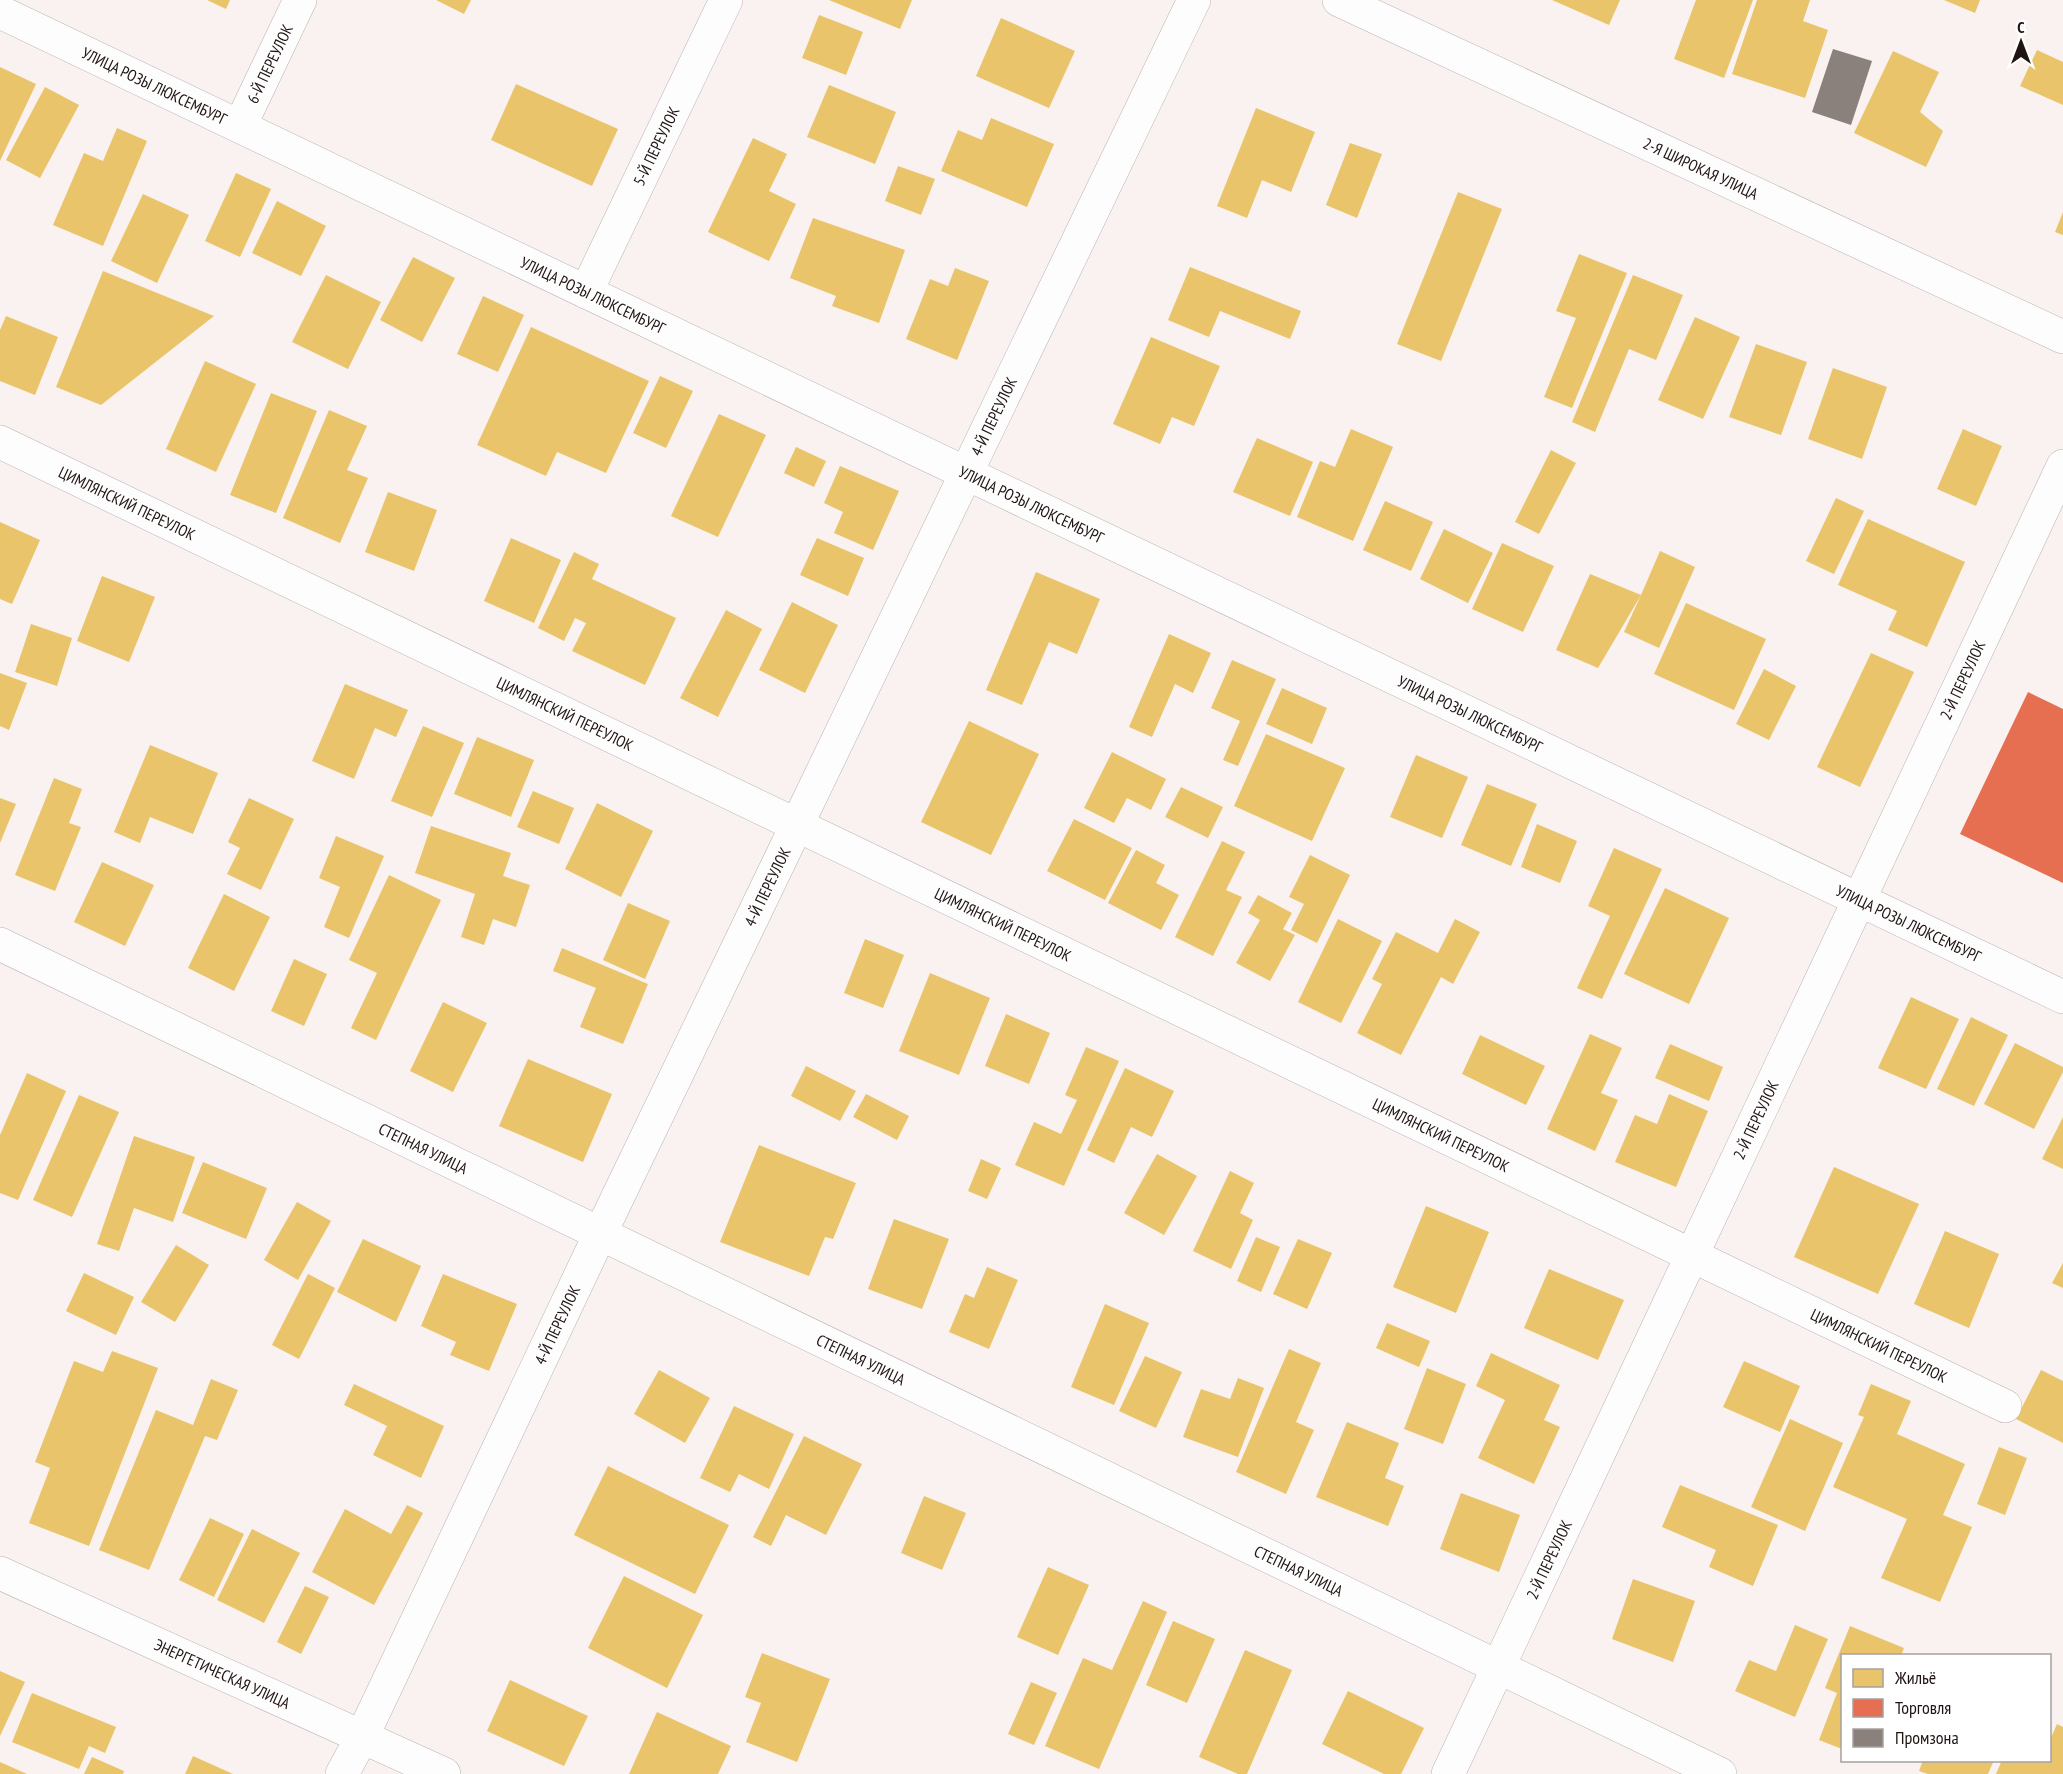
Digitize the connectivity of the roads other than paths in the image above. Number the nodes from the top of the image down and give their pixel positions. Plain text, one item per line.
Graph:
1 (300, 0) edge
2 (726, 0) edge
3 (1194, 0) edge
4 (1339, 0) edge
5 (0, 12) edge
6 (240, 126) junction
7 (586, 292) junction
8 (2063, 337) edge
9 (0, 442) edge
10 (2063, 466) edge
11 (966, 473) junction
12 (797, 824) junction
13 (1859, 899) junction
14 (0, 944) edge
15 (2063, 997) edge
16 (600, 1234) junction
17 (1692, 1255) junction
18 (2006, 1406) dead end
19 (0, 1573) edge
20 (1497, 1667) junction
21 (362, 1737) junction
22 (342, 1774) edge
23 (444, 1774) edge
24 (1448, 1774) edge
25 (1720, 1774) edge

1 - 6 street, 6-Й ПЕРЕУЛОК
2 - 7 street, 5-Й ПЕРЕУЛОК
3 - 11 street, 4-Й ПЕРЕУЛОК
4 - 8 street, 2-Я ШИРОКАЯ УЛИЦА
5 - 6 street, УЛИЦА РОЗЫ ЛЮКСЕМБУРГ
6 - 7 street, УЛИЦА РОЗЫ ЛЮКСЕМБУРГ
7 - 11 street, УЛИЦА РОЗЫ ЛЮКСЕМБУРГ
9 - 12 street, ЦИМЛЯНСКИЙ ПЕРЕУЛОК
10 - 13 street, 2-Й ПЕРЕУЛОК
11 - 12 street, 4-Й ПЕРЕУЛОК
11 - 13 street, УЛИЦА РОЗЫ ЛЮКСЕМБУРГ
12 - 16 street, 4-Й ПЕРЕУЛОК
12 - 17 street, ЦИМЛЯНСКИЙ ПЕРЕУЛОК
13 - 15 street, УЛИЦА РОЗЫ ЛЮКСЕМБУРГ
13 - 17 street, 2-Й ПЕРЕУЛОК
14 - 16 street, СТЕПНАЯ УЛИЦА
16 - 20 street, СТЕПНАЯ УЛИЦА
16 - 21 street, 4-Й ПЕРЕУЛОК
17 - 18 street, ЦИМЛЯНСКИЙ ПЕРЕУЛОК
17 - 20 street, 2-Й ПЕРЕУЛОК
19 - 21 street, ЭНЕРГЕТИЧЕСКАЯ УЛИЦА
20 - 24 street, 2-Й ПЕРЕУЛОК
20 - 25 street, СТЕПНАЯ УЛИЦА
21 - 22 street, 4-Й ПЕРЕУЛОК
21 - 23 street, ЭНЕРГЕТИЧЕСКАЯ УЛИЦА

